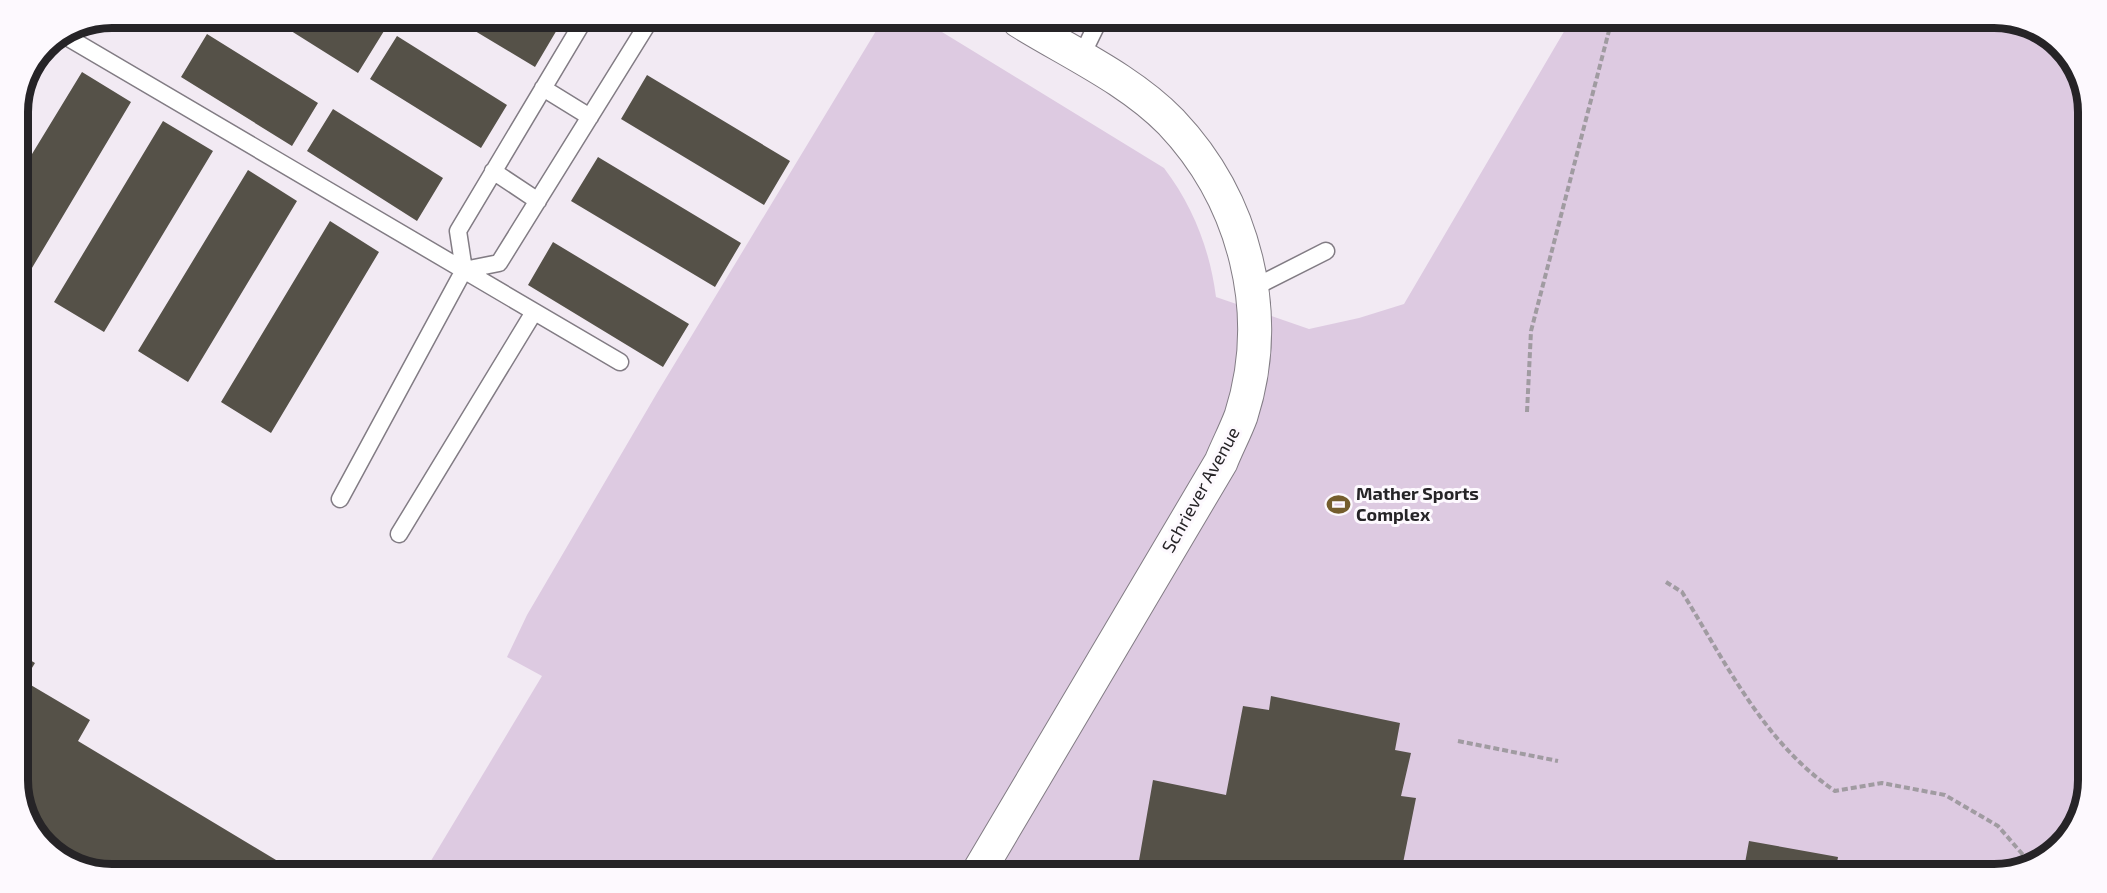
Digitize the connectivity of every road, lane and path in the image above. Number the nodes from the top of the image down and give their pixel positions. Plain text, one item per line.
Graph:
1 (579, 29) edge
2 (644, 29) edge
3 (1032, 29) edge
4 (1094, 29) edge
5 (1609, 29) edge
6 (72, 40) edge
7 (1080, 58) junction
8 (543, 88) junction
9 (590, 117) junction
10 (493, 171) junction
11 (538, 201) junction
12 (1326, 251) dead end
13 (464, 270) junction
14 (1253, 288) junction
15 (534, 312) junction
16 (620, 362) dead end
17 (1527, 412) dead end
18 (340, 499) dead end
19 (399, 534) dead end
20 (1666, 582) dead end
21 (1458, 741) dead end
22 (1558, 761) dead end
23 (2026, 858) edge
24 (983, 864) edge

1 - 8 lane
2 - 9 lane
3 - 7 street, Schriever Avenue
4 - 7 lane
5 - 17 path
6 - 13 lane
7 - 14 street, Schriever Avenue
8 - 9 lane
8 - 10 lane
9 - 11 lane
10 - 11 lane
10 - 13 lane
11 - 13 lane
12 - 14 lane
13 - 15 lane
13 - 18 lane
14 - 24 street, Schriever Avenue
15 - 16 lane
15 - 19 lane
20 - 23 path
21 - 22 path

